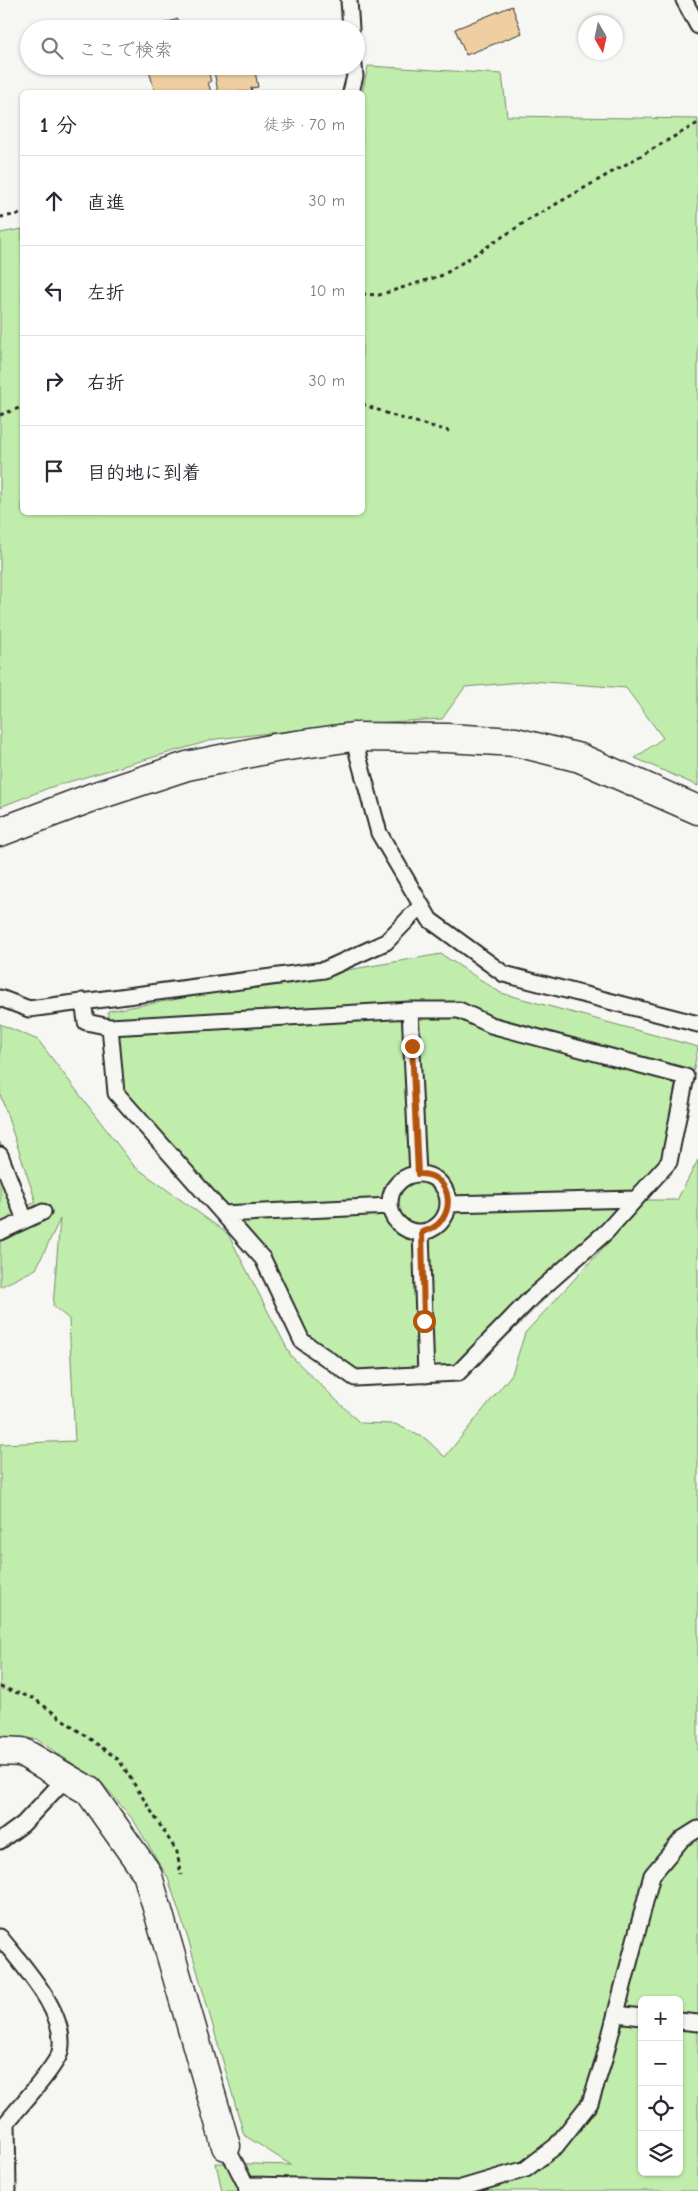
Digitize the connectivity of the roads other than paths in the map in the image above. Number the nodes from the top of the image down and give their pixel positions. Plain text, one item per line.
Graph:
1 (349, 0) edge
2 (684, 0) edge
3 (350, 20) edge
4 (698, 26) edge
5 (355, 75) edge
6 (352, 90) edge
7 (353, 737) junction
8 (698, 810) edge
9 (0, 832) edge
10 (421, 906) junction
11 (0, 998) edge
12 (83, 1001) junction
13 (410, 1010) junction
14 (698, 1024) edge
15 (110, 1027) junction
16 (0, 1155) edge
17 (418, 1174) junction
18 (635, 1199) junction
19 (448, 1204) junction
20 (390, 1206) junction
21 (44, 1212) dead end
22 (223, 1214) junction
23 (25, 1220) junction
24 (0, 1232) edge
25 (422, 1232) junction
26 (426, 1375) junction
27 (0, 1751) edge
28 (66, 1778) junction
29 (698, 1829) edge
30 (0, 1841) edge
31 (0, 1937) edge
32 (616, 2014) junction
33 (638, 2017) edge
34 (683, 2021) edge
35 (698, 2023) edge
36 (226, 2146) joint
37 (247, 2188) edge
38 (8, 2191) edge

1 - 3 lane
2 - 4 lane
5 - 6 lane
7 - 8 street
7 - 9 street
7 - 10 lane
10 - 12 lane
10 - 14 lane
11 - 12 lane
12 - 15 lane
13 - 15 lane
13 - 17 lane
13 - 18 lane
15 - 22 lane
16 - 23 lane
17 - 19 lane
17 - 20 lane
18 - 19 lane
18 - 26 lane
19 - 25 lane
20 - 22 lane
20 - 25 lane
21 - 23 lane
22 - 26 lane
23 - 24 lane
25 - 26 lane
27 - 28 street
28 - 30 lane
28 - 36 street
29 - 32 lane
31 - 38 lane
32 - 33 lane
32 - 37 lane
34 - 35 lane
36 - 37 lane

